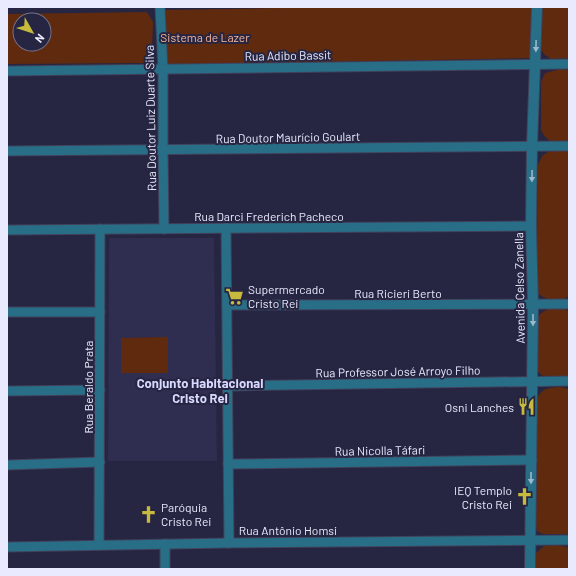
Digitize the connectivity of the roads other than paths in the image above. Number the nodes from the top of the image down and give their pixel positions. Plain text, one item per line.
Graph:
1 (160, 7) edge
2 (537, 7) edge
3 (536, 64) junction
4 (569, 64) edge
5 (163, 69) junction
6 (7, 71) edge
7 (532, 146) junction
8 (569, 146) edge
9 (162, 150) junction
10 (7, 151) edge
11 (531, 226) junction
12 (226, 228) junction
13 (100, 229) junction
14 (164, 229) junction
15 (7, 230) edge
16 (569, 304) edge
17 (227, 305) junction
18 (533, 305) junction
19 (7, 312) edge
20 (100, 312) junction
21 (569, 381) edge
22 (533, 382) junction
23 (227, 386) junction
24 (100, 390) junction
25 (7, 391) edge
26 (532, 460) junction
27 (100, 462) junction
28 (228, 464) junction
29 (7, 465) edge
30 (531, 540) junction
31 (569, 540) edge
32 (229, 543) junction
33 (165, 544) junction
34 (99, 545) junction
35 (7, 547) edge
36 (165, 569) edge
37 (530, 569) edge

1 - 5 street, Rua Doutor Luiz Duarte Silva
2 -> 3 street, Avenida Celso Zanella
3 - 4 street, Rua Adibo Bassit
3 - 5 street, Rua Adibo Bassit
3 - 7 street, Avenida Celso Zanella
5 - 6 street, Rua Adibo Bassit
5 - 9 street, Rua Doutor Luiz Duarte Silva
7 - 8 street, Rua Doutor Maurício Goulart
7 - 9 street, Rua Doutor Maurício Goulart
7 -> 11 street, Avenida Celso Zanella
9 - 10 street, Rua Doutor Maurício Goulart
9 - 14 street, Rua Doutor Luiz Duarte Silva
11 - 12 street, Rua Darci Frederich Pacheco
11 - 18 street, Avenida Celso Zanella
12 - 14 street, Rua Darci Frederich Pacheco
12 - 17 street
13 - 14 street, Rua Darci Frederich Pacheco
13 - 15 street, Rua Darci Frederich Pacheco
13 - 20 street, Rua Beraldo Prata
16 - 18 street, Rua Ricieri Berto
17 - 18 street, Rua Ricieri Berto
17 - 23 street
18 -> 22 street, Avenida Celso Zanella
19 - 20 street
20 - 24 street, Rua Beraldo Prata
21 - 22 street, Rua Professor José Arroyo Filho
22 - 23 street, Rua Professor José Arroyo Filho
22 - 26 street, Avenida Celso Zanella
23 - 28 street
24 - 25 street
24 - 27 street, Rua Beraldo Prata
26 - 28 street, Rua Nicolla Táfari
26 -> 30 street, Avenida Celso Zanella
27 - 29 street
27 - 34 street, Rua Beraldo Prata
28 - 32 street
30 - 31 street, Rua Antônio Homsi
30 - 32 street, Rua Antônio Homsi
30 - 37 street, Avenida Celso Zanella
32 - 33 street, Rua Antônio Homsi
33 - 34 street, Rua Antônio Homsi
33 - 36 street
34 - 35 street, Rua Antônio Homsi

